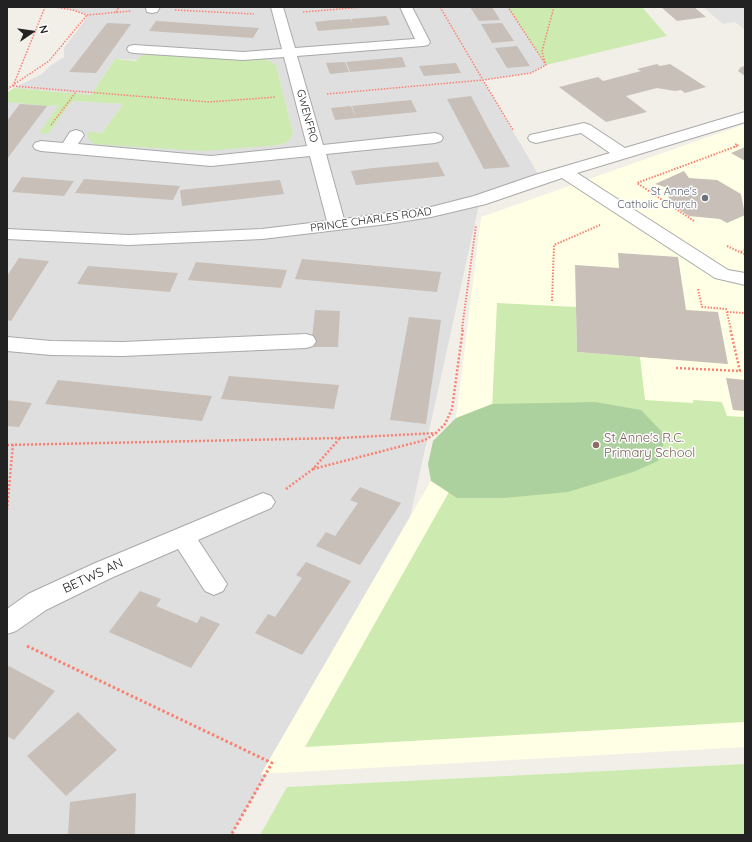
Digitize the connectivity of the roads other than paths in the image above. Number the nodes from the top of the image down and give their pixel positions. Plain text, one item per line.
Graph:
1 (406, 7) edge
2 (278, 11) edge
3 (135, 49) dead end
4 (289, 52) junction
5 (743, 120) edge
6 (435, 138) dead end
7 (536, 138) dead end
8 (41, 146) dead end
9 (316, 149) junction
10 (622, 154) junction
11 (564, 172) junction
12 (337, 225) junction
13 (7, 234) edge
14 (745, 279) edge
15 (306, 341) dead end
16 (7, 344) edge
17 (263, 502) road end
18 (183, 537) junction
19 (214, 584) dead end
20 (7, 623) edge

1 - 4 street
2 - 4 street, GWENFRO
3 - 4 street
4 - 9 street, GWENFRO
5 - 10 street, PRINCE CHARLES ROAD
6 - 9 street
7 - 10 street
8 - 9 street
9 - 12 street, GWENFRO
10 - 11 street, PRINCE CHARLES ROAD
11 - 12 street, PRINCE CHARLES ROAD
11 - 14 street
12 - 13 street, PRINCE CHARLES ROAD
15 - 16 street
17 - 18 street, BETWS AN
18 - 19 street
18 - 20 street, BETWS AN

